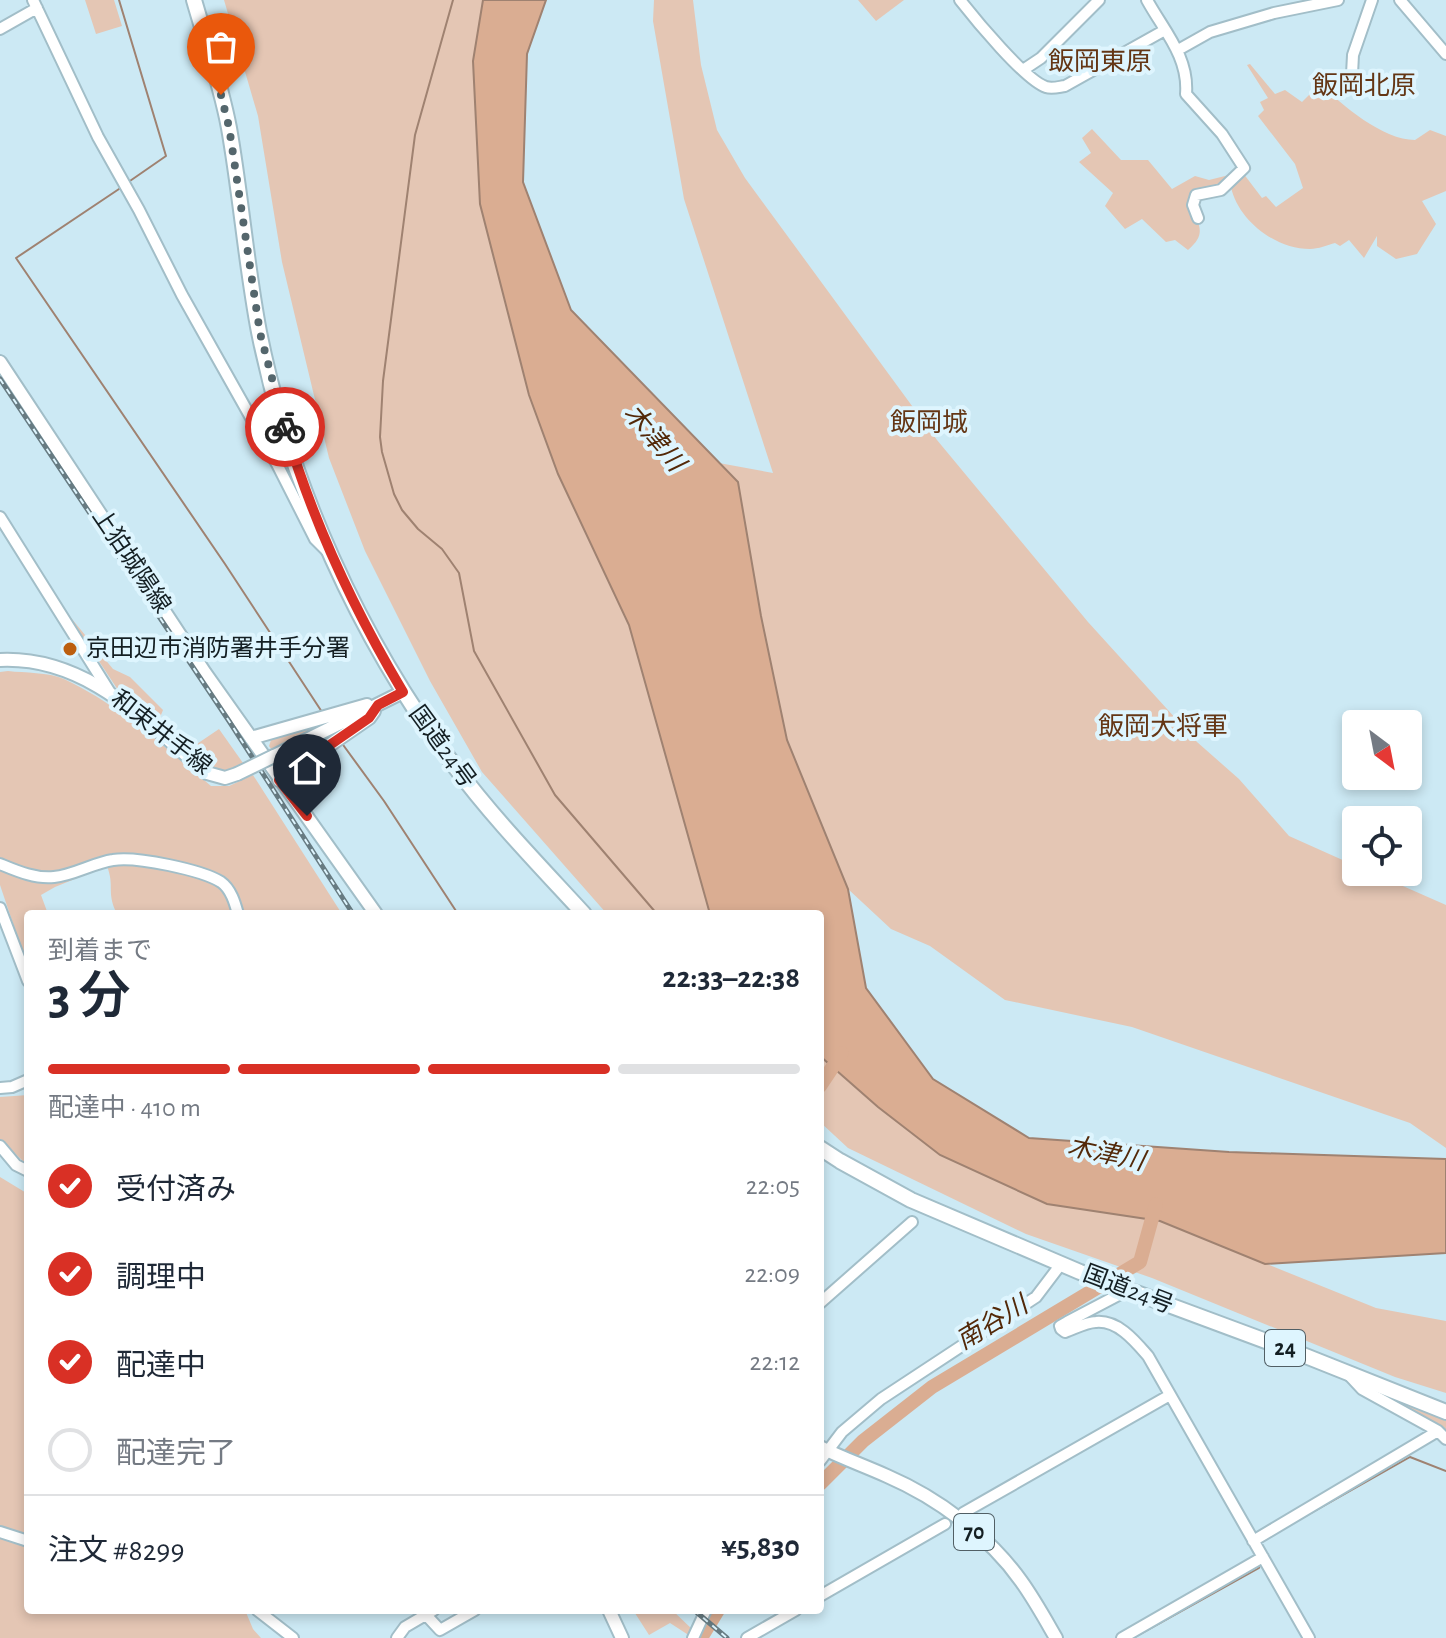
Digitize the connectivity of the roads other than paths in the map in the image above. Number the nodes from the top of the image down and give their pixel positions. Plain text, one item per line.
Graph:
1 (194, 0) edge
2 (960, 0) edge
3 (1099, 0) edge
4 (1147, 0) edge
5 (1372, 0) edge
6 (1400, 0) edge
7 (1331, 1) edge
8 (35, 4) edge
9 (0, 29) edge
10 (1165, 30) junction
11 (1178, 50) junction
12 (1446, 54) edge
13 (1023, 70) junction
14 (1352, 74) dead end
15 (1198, 218) dead end
16 (0, 362) edge
17 (0, 517) edge
18 (332, 556) junction
19 (0, 660) edge
20 (109, 691) junction
21 (403, 692) junction
22 (378, 705) junction
23 (251, 738) junction
24 (279, 780) junction
25 (0, 864) edge
26 (0, 908) edge
27 (236, 910) edge
28 (373, 910) edge
29 (580, 910) edge
30 (24, 971) edge
31 (24, 1082) edge
32 (0, 1088) edge
33 (0, 1146) edge
34 (824, 1151) edge
35 (24, 1169) edge
36 (912, 1222) dead end
37 (1061, 1264) junction
38 (1124, 1290) junction
39 (824, 1299) edge
40 (1347, 1373) junction
41 (1170, 1395) junction
42 (1446, 1412) edge
43 (1442, 1435) edge
44 (826, 1453) edge
45 (963, 1513) dead end
46 (945, 1524) dead end
47 (0, 1532) edge
48 (24, 1540) edge
49 (1253, 1541) junction
50 (1263, 1557) junction
51 (824, 1594) edge
52 (262, 1614) edge
53 (429, 1614) edge
54 (432, 1614) edge
55 (468, 1614) edge
56 (611, 1614) edge
57 (704, 1614) edge
58 (789, 1614) edge
59 (1306, 1637) edge
60 (293, 1638) edge
61 (397, 1638) edge
62 (622, 1638) edge
63 (693, 1638) edge
64 (747, 1638) edge
65 (1056, 1638) edge
66 (1122, 1638) edge

1 - 18 highway, 国道24号
2 - 13 street
3 - 13 street
4 - 10 street
5 - 14 street
6 - 12 street
7 - 11 street
8 - 9 street
8 - 18 street
10 - 11 street
10 - 13 street
11 - 15 street
16 - 23 main road, 上狛城陽線
17 - 20 street
18 - 21 highway, 国道24号
19 - 20 main road, 和束井手線
20 - 22 main road, 和束井手線, bridge
21 - 22 main road, 和束井手線
21 - 29 highway, 国道24号
22 - 23 main road
22 - 24 main road
23 - 24 main road, 上狛城陽線
24 - 28 main road, 上狛城陽線
25 - 27 street
26 - 30 street
31 - 32 street
33 - 35 street
34 - 37 highway, 国道24号 / 24
36 - 39 street
37 - 38 highway, 国道24号 / 24
37 - 44 street
38 - 40 highway, 国道24号 / 24
38 - 41 street
40 - 42 highway, 国道24号 / 24
40 - 43 street
41 - 45 street
41 - 49 street
43 - 49 street
44 - 65 main road, 70
46 - 51 street
47 - 48 street
49 - 50 street
50 - 59 street
50 - 66 street
52 - 60 street
53 - 61 street
54 - 55 street
56 - 62 main road
57 - 63 street
58 - 64 street

